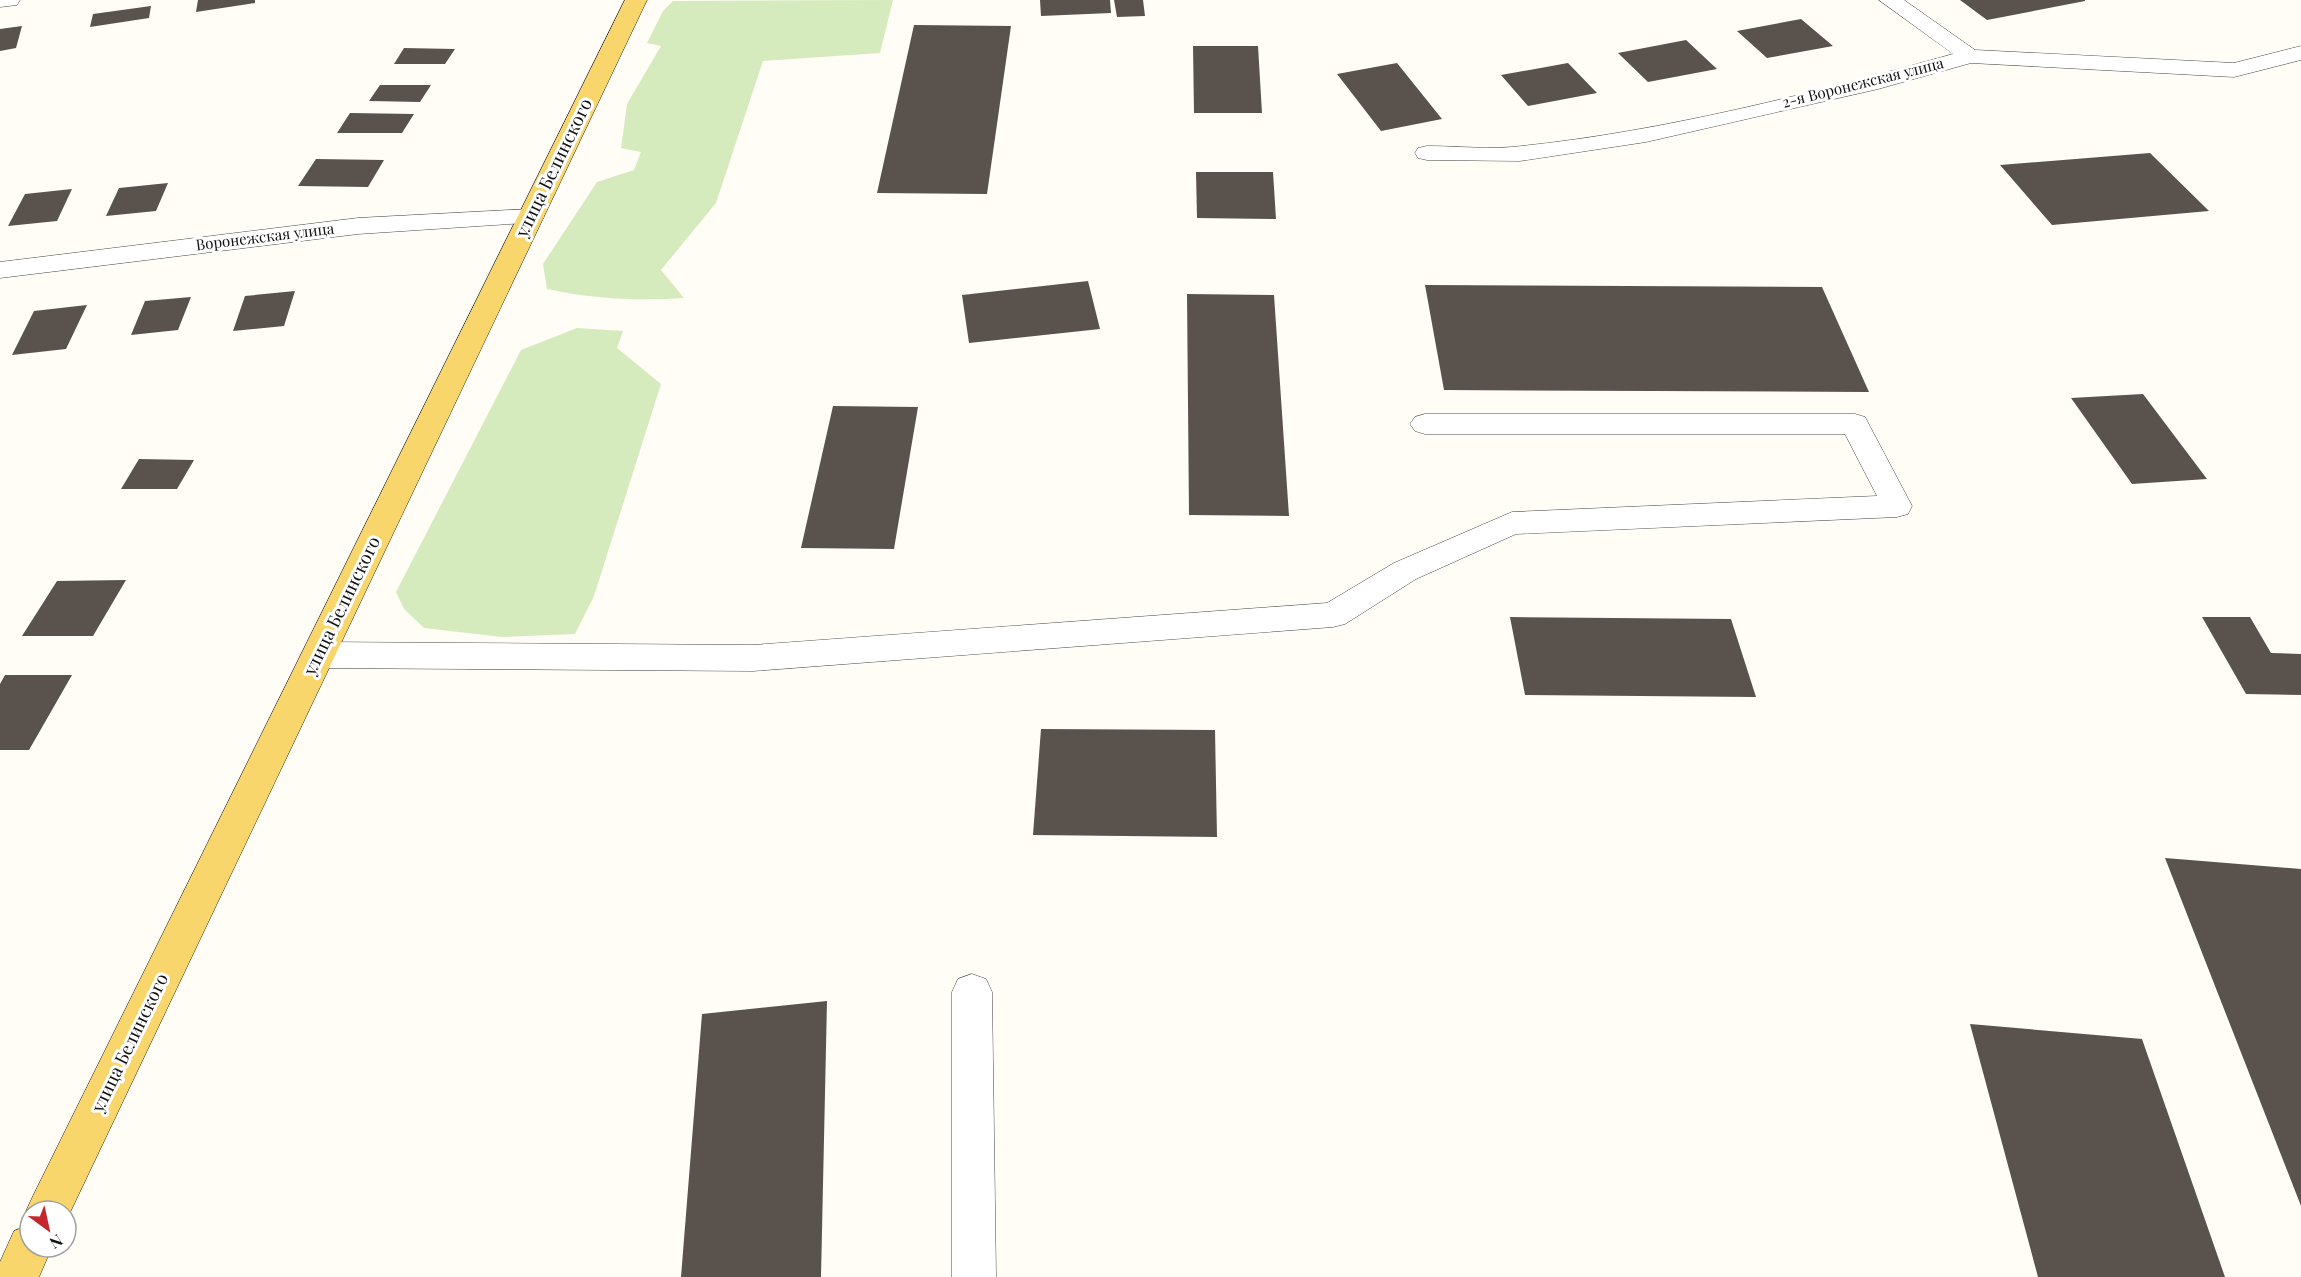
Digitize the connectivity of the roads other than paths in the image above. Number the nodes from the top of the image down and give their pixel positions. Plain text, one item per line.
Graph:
1 (9, 0) edge
2 (636, 0) edge
3 (1890, 0) edge
4 (0, 1) edge
5 (2301, 53) edge
6 (1970, 56) junction
7 (1427, 153) dead end
8 (531, 217) junction
9 (0, 270) edge
10 (1425, 424) dead end
11 (318, 655) junction
12 (972, 992) dead end
13 (54, 1199) edge
14 (24, 1259) edge
15 (16, 1277) edge
16 (974, 1277) edge

1 - 4 street
2 - 8 main road, улица Белинского
3 - 6 street
5 - 6 street, 2-я Воронежская улица
6 - 7 street, 2-я Воронежская улица
8 - 9 street, Воронежская улица
8 - 11 main road, улица Белинского
10 - 11 street
11 - 13 main road, улица Белинского
12 - 16 street
14 - 15 main road

